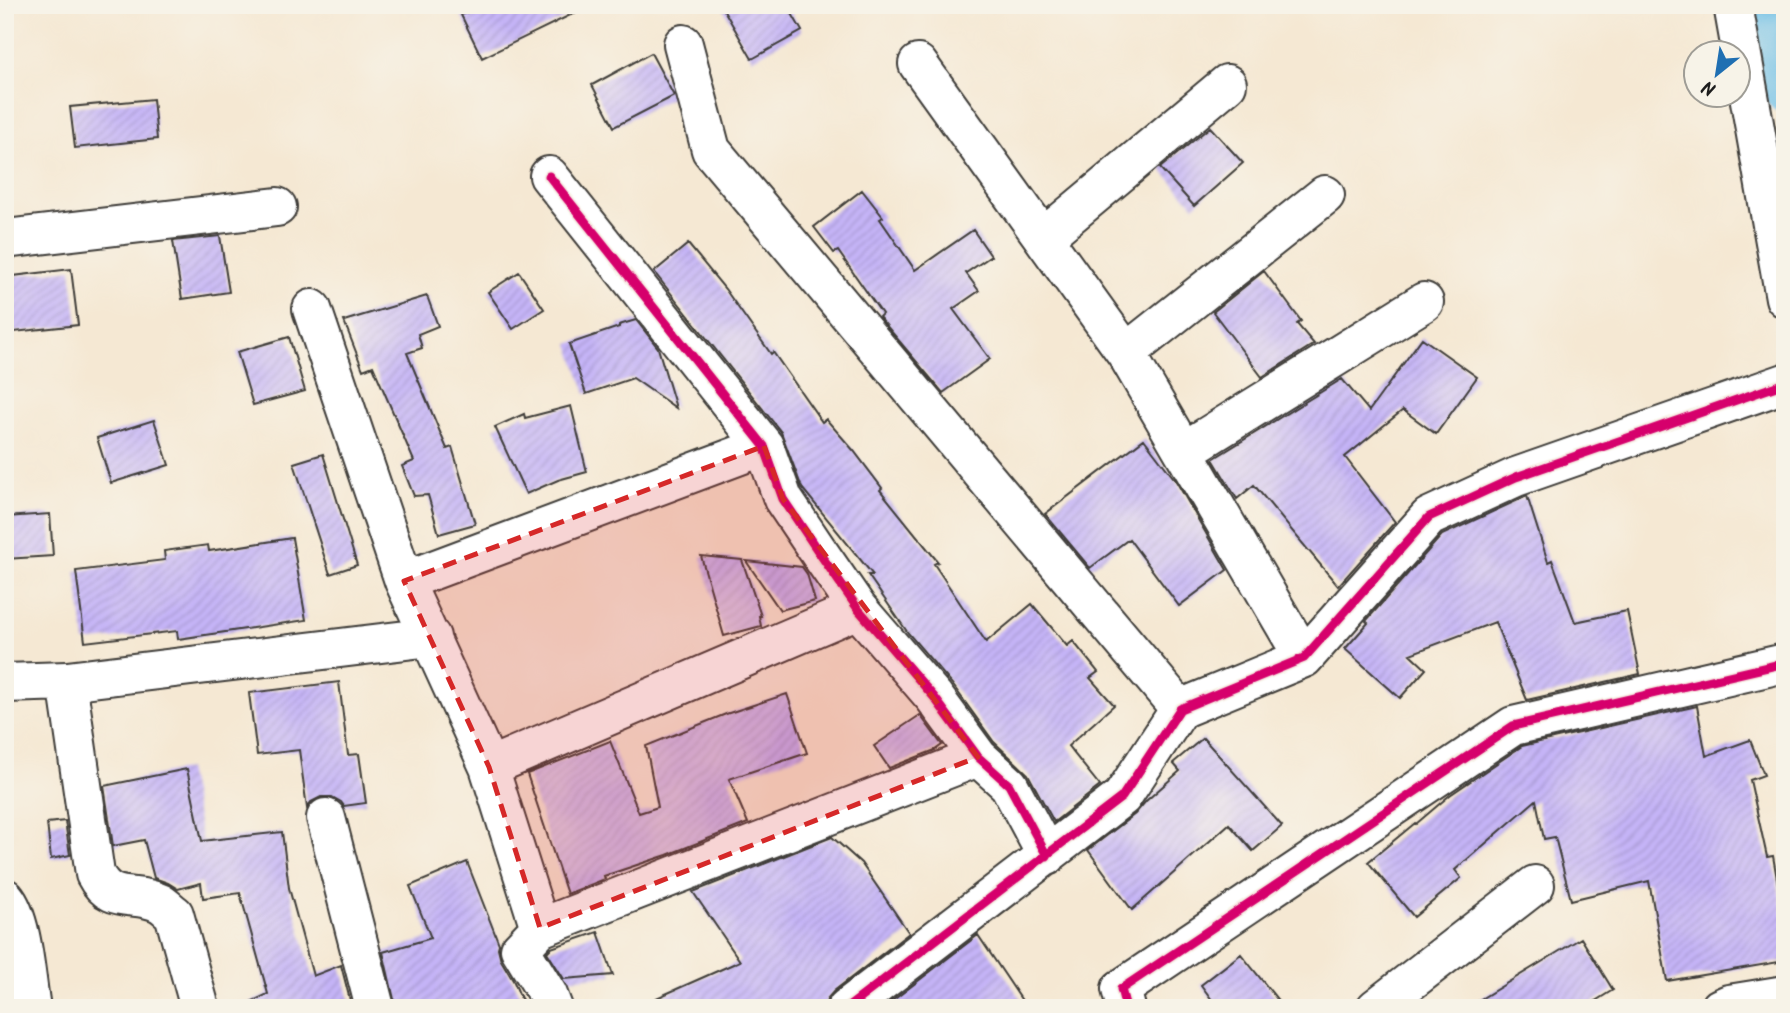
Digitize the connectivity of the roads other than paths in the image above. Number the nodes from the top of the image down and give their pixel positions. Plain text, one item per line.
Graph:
1 (1733, 5) edge
2 (684, 44) dead end
3 (918, 64) dead end
4 (1227, 84) dead end
5 (549, 176) dead end
6 (1325, 195) dead end
7 (277, 207) dead end
8 (1044, 237) junction
9 (5, 239) edge
10 (1785, 298) edge
11 (1424, 302) dead end
12 (312, 309) dead end
13 (1126, 353) junction
14 (1785, 383) edge
15 (764, 446) junction
16 (1184, 452) junction
17 (404, 581) junction
18 (858, 609) junction
19 (430, 637) junction
20 (1304, 658) junction
21 (1785, 663) edge
22 (67, 681) junction
23 (5, 683) edge
24 (1180, 709) junction
25 (978, 757) junction
26 (489, 766) junction
27 (326, 818) dead end
28 (1046, 856) junction
29 (1535, 885) dead end
30 (5, 898) edge
31 (540, 928) junction
32 (1785, 995) edge
33 (1127, 1002) edge
34 (31, 1008) edge
35 (200, 1008) edge
36 (375, 1008) edge
37 (553, 1008) edge
38 (847, 1008) edge
39 (1376, 1008) edge
40 (1720, 1008) edge

1 - 10 street
2 - 24 street
3 - 8 street
4 - 8 street
5 - 15 street
6 - 13 street
7 - 9 street
8 - 13 street
11 - 16 street
12 - 17 street
13 - 16 street
14 - 20 street
15 - 17 street
15 - 18 street
16 - 20 street
17 - 19 street
18 - 25 street
18 - 26 street
19 - 22 street
19 - 26 street
20 - 24 street
21 - 33 street
22 - 23 street
22 - 35 street
24 - 28 street
25 - 28 street
25 - 31 street
26 - 31 street
27 - 36 street
28 - 38 street
29 - 39 street
30 - 34 street
31 - 37 street
32 - 40 street

